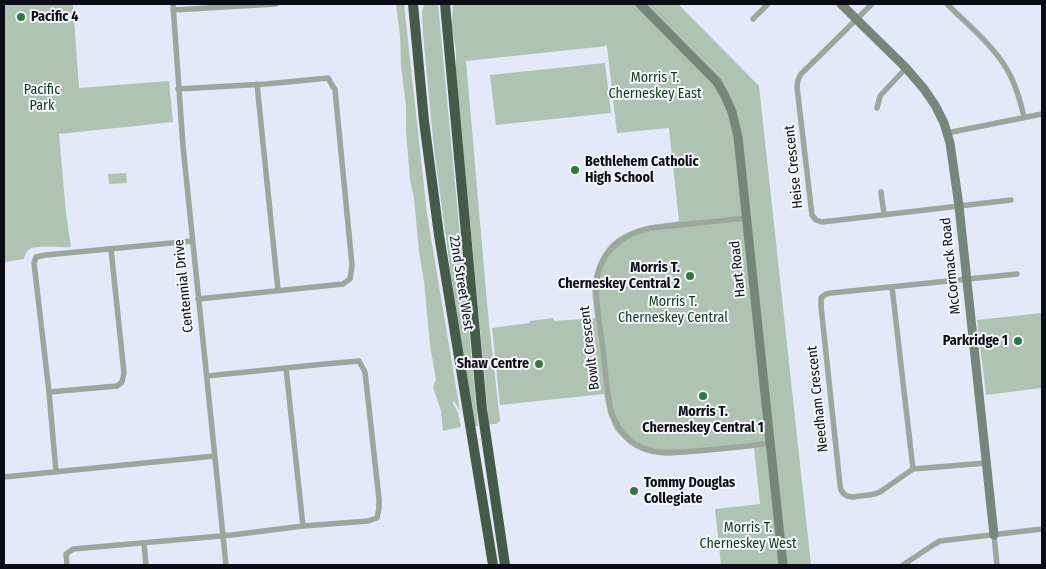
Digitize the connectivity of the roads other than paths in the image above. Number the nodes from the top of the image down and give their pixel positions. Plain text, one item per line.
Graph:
1 (253, 4) edge
2 (276, 4) edge
3 (413, 4) edge
4 (419, 4) edge
5 (445, 4) edge
6 (449, 4) edge
7 (640, 4) edge
8 (768, 4) edge
9 (841, 4) edge
10 (872, 4) edge
11 (947, 4) edge
12 (173, 7) edge
13 (446, 17) junction
14 (753, 19) dead end
15 (856, 19) junction
16 (415, 23) junction
17 (906, 68) junction
18 (257, 84) junction
19 (178, 89) junction
20 (877, 108) dead end
21 (1042, 114) edge
22 (1024, 117) junction
23 (947, 133) junction
24 (882, 192) dead end
25 (1011, 200) dead end
26 (959, 206) junction
27 (884, 214) junction
28 (747, 218) junction
29 (192, 241) junction
30 (112, 249) junction
31 (1018, 274) dead end
32 (966, 280) junction
33 (892, 287) junction
34 (278, 290) junction
35 (198, 299) junction
36 (286, 368) junction
37 (207, 376) junction
38 (48, 392) junction
39 (770, 443) junction
40 (215, 456) junction
41 (986, 462) junction
42 (912, 469) junction
43 (56, 472) junction
44 (4, 478) edge
45 (303, 526) junction
46 (1042, 529) edge
47 (994, 535) junction
48 (223, 536) junction
49 (144, 544) junction
50 (67, 565) edge
51 (146, 565) edge
52 (226, 565) edge
53 (493, 565) edge
54 (505, 565) edge
55 (783, 565) edge
56 (902, 565) edge
57 (997, 565) edge

1 - 2 street
1 - 12 street
3 - 16 highway, 22nd Street West
4 - 16 highway
5 - 13 highway, 22nd Street West
6 - 13 highway
7 - 28 street, Hart Road
8 - 14 street
9 - 15 street, McCormack Road
10 - 15 street
11 - 22 street
12 - 19 street, Centennial Drive
13 - 54 highway, 22nd Street West
15 - 17 street, McCormack Road
15 - 27 street, Heise Crescent
16 - 53 highway, 22nd Street West
17 - 20 street
17 - 23 street, McCormack Road
18 - 19 street
18 - 34 street
18 - 34 street
19 - 29 street, Centennial Drive
21 - 22 street
22 - 23 street
23 - 26 street, McCormack Road
24 - 27 street
25 - 26 street, Heise Crescent
26 - 27 street, Heise Crescent
26 - 32 street, McCormack Road
28 - 39 street, Hart Road
28 - 39 street, Bowlt Crescent
29 - 30 street
29 - 35 street, Centennial Drive
30 - 38 street
30 - 38 street
31 - 32 street, Needham Crescent
32 - 33 street, Needham Crescent
32 - 41 street, McCormack Road
33 - 42 street
33 - 42 street, Needham Crescent
34 - 35 street
35 - 37 street, Centennial Drive
36 - 37 street
36 - 45 street
36 - 45 street
37 - 40 street, Centennial Drive
38 - 43 street
39 - 55 street, Hart Road
40 - 43 street
40 - 48 street, Centennial Drive
41 - 42 street
41 - 47 street, McCormack Road
43 - 44 street
45 - 48 street
46 - 47 street
47 - 56 street
47 - 57 street, McCormack Road
48 - 49 street
48 - 52 street, Centennial Drive
49 - 50 street
49 - 51 street

